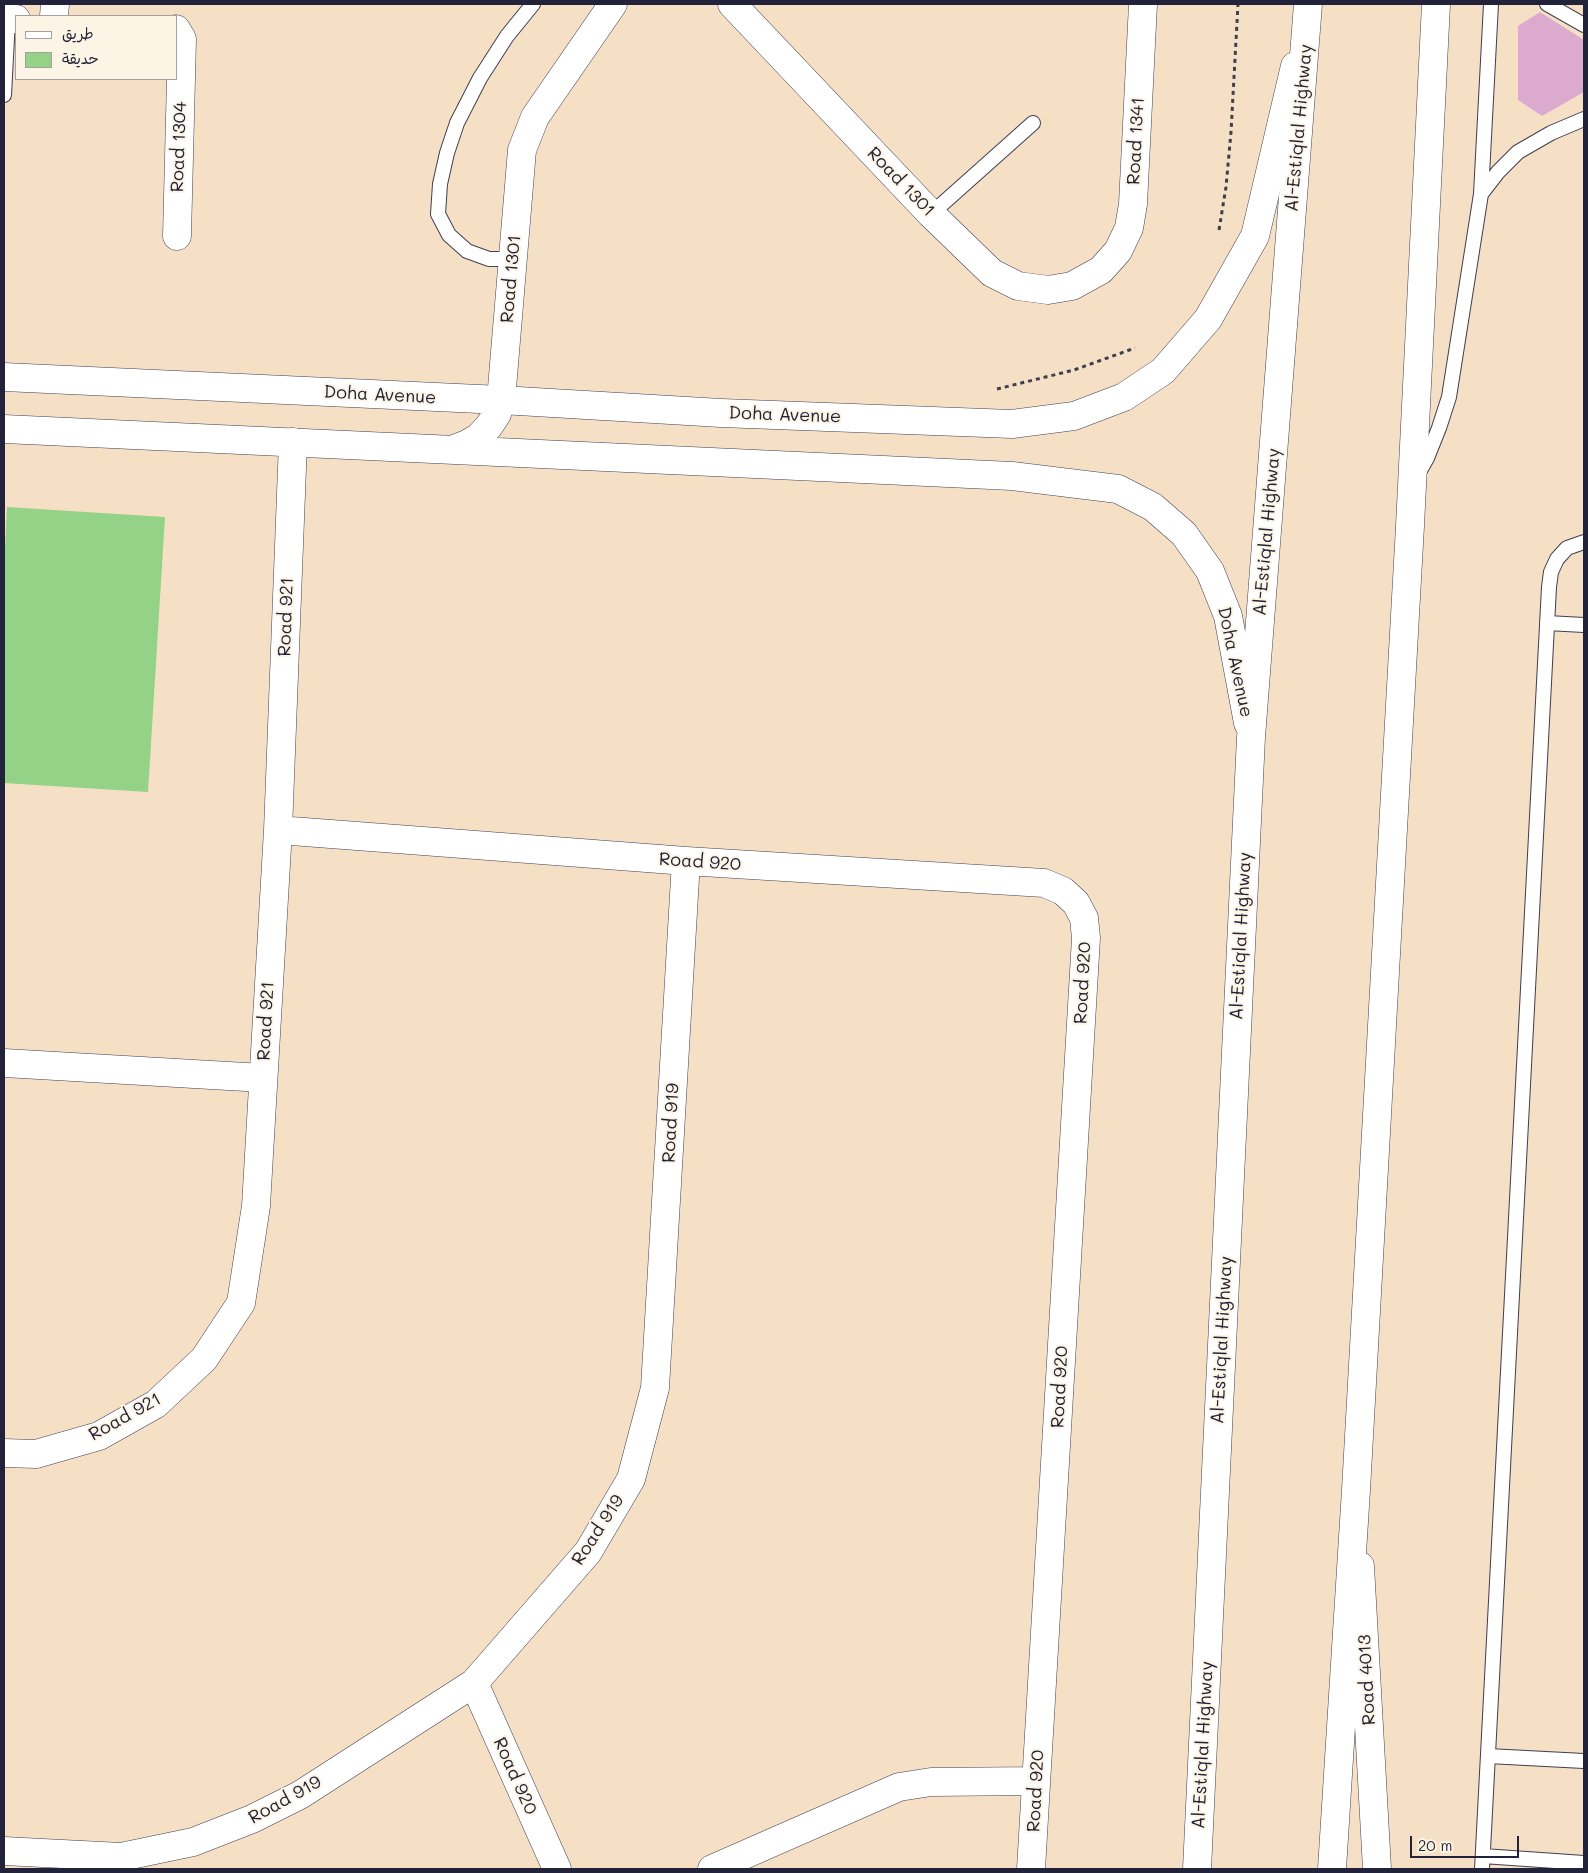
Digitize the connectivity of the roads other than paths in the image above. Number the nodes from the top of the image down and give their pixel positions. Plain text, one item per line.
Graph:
1 (533, 4) edge
2 (612, 4) edge
3 (732, 4) edge
4 (1144, 4) edge
5 (1436, 4) edge
6 (1491, 4) edge
7 (1547, 4) edge
8 (1308, 9) edge
9 (9, 19) edge
10 (1584, 25) edge
11 (178, 32) edge
12 (4, 95) edge
13 (1584, 119) edge
14 (1033, 123) dead end
15 (1481, 194) junction
16 (931, 214) junction
17 (176, 236) dead end
18 (513, 258) junction
19 (1101, 270) joint
20 (4, 377) edge
21 (501, 400) junction
22 (4, 430) edge
23 (293, 442) junction
24 (454, 449) junction
25 (1411, 486) junction
26 (1584, 542) edge
27 (1547, 623) junction
28 (1584, 625) edge
29 (1251, 737) junction
30 (278, 830) junction
31 (686, 861) junction
32 (4, 1063) edge
33 (263, 1078) junction
34 (4, 1453) edge
35 (1356, 1490) junction
36 (474, 1683) junction
37 (1488, 1756) junction
38 (1584, 1761) edge
39 (1036, 1781) junction
40 (4, 1851) edge
41 (1482, 1862) edge
42 (1584, 1863) edge
43 (557, 1869) edge
44 (712, 1869) edge
45 (1031, 1869) edge
46 (1197, 1869) edge
47 (1332, 1869) edge
48 (1377, 1869) edge

1 - 18 lane
2 - 18 street, Road 1301
3 - 16 street, Road 1301
4 - 19 street, Road 1341
5 - 25 street
6 - 15 lane
7 - 10 lane
8 - 21 street, Doha Avenue
8 - 29 street, Al-Estiqlal Highway
9 - 12 lane
11 - 17 street, Road 1304
13 - 15 lane
14 - 16 lane
15 - 25 lane
16 - 19 street, Road 1301
18 - 21 street, Road 1301
20 - 21 street, Doha Avenue
21 - 24 street, Road 1301
22 - 23 street, Doha Avenue
23 - 24 street, Doha Avenue
23 - 30 street, Road 921
24 - 29 street, Doha Avenue
25 - 35 street
26 - 27 lane
27 - 28 lane
27 - 37 lane
29 - 46 street, Al-Estiqlal Highway
30 - 31 street, Road 920
30 - 33 street, Road 921
31 - 36 street, Road 919
31 - 39 street, Road 920
32 - 33 street
33 - 34 street, Road 921
35 - 47 street
35 - 48 street, Road 4013
36 - 40 street, Road 919
36 - 43 street, Road 920
37 - 38 lane
37 - 41 lane
39 - 44 street
39 - 45 street, Road 920
41 - 42 lane

